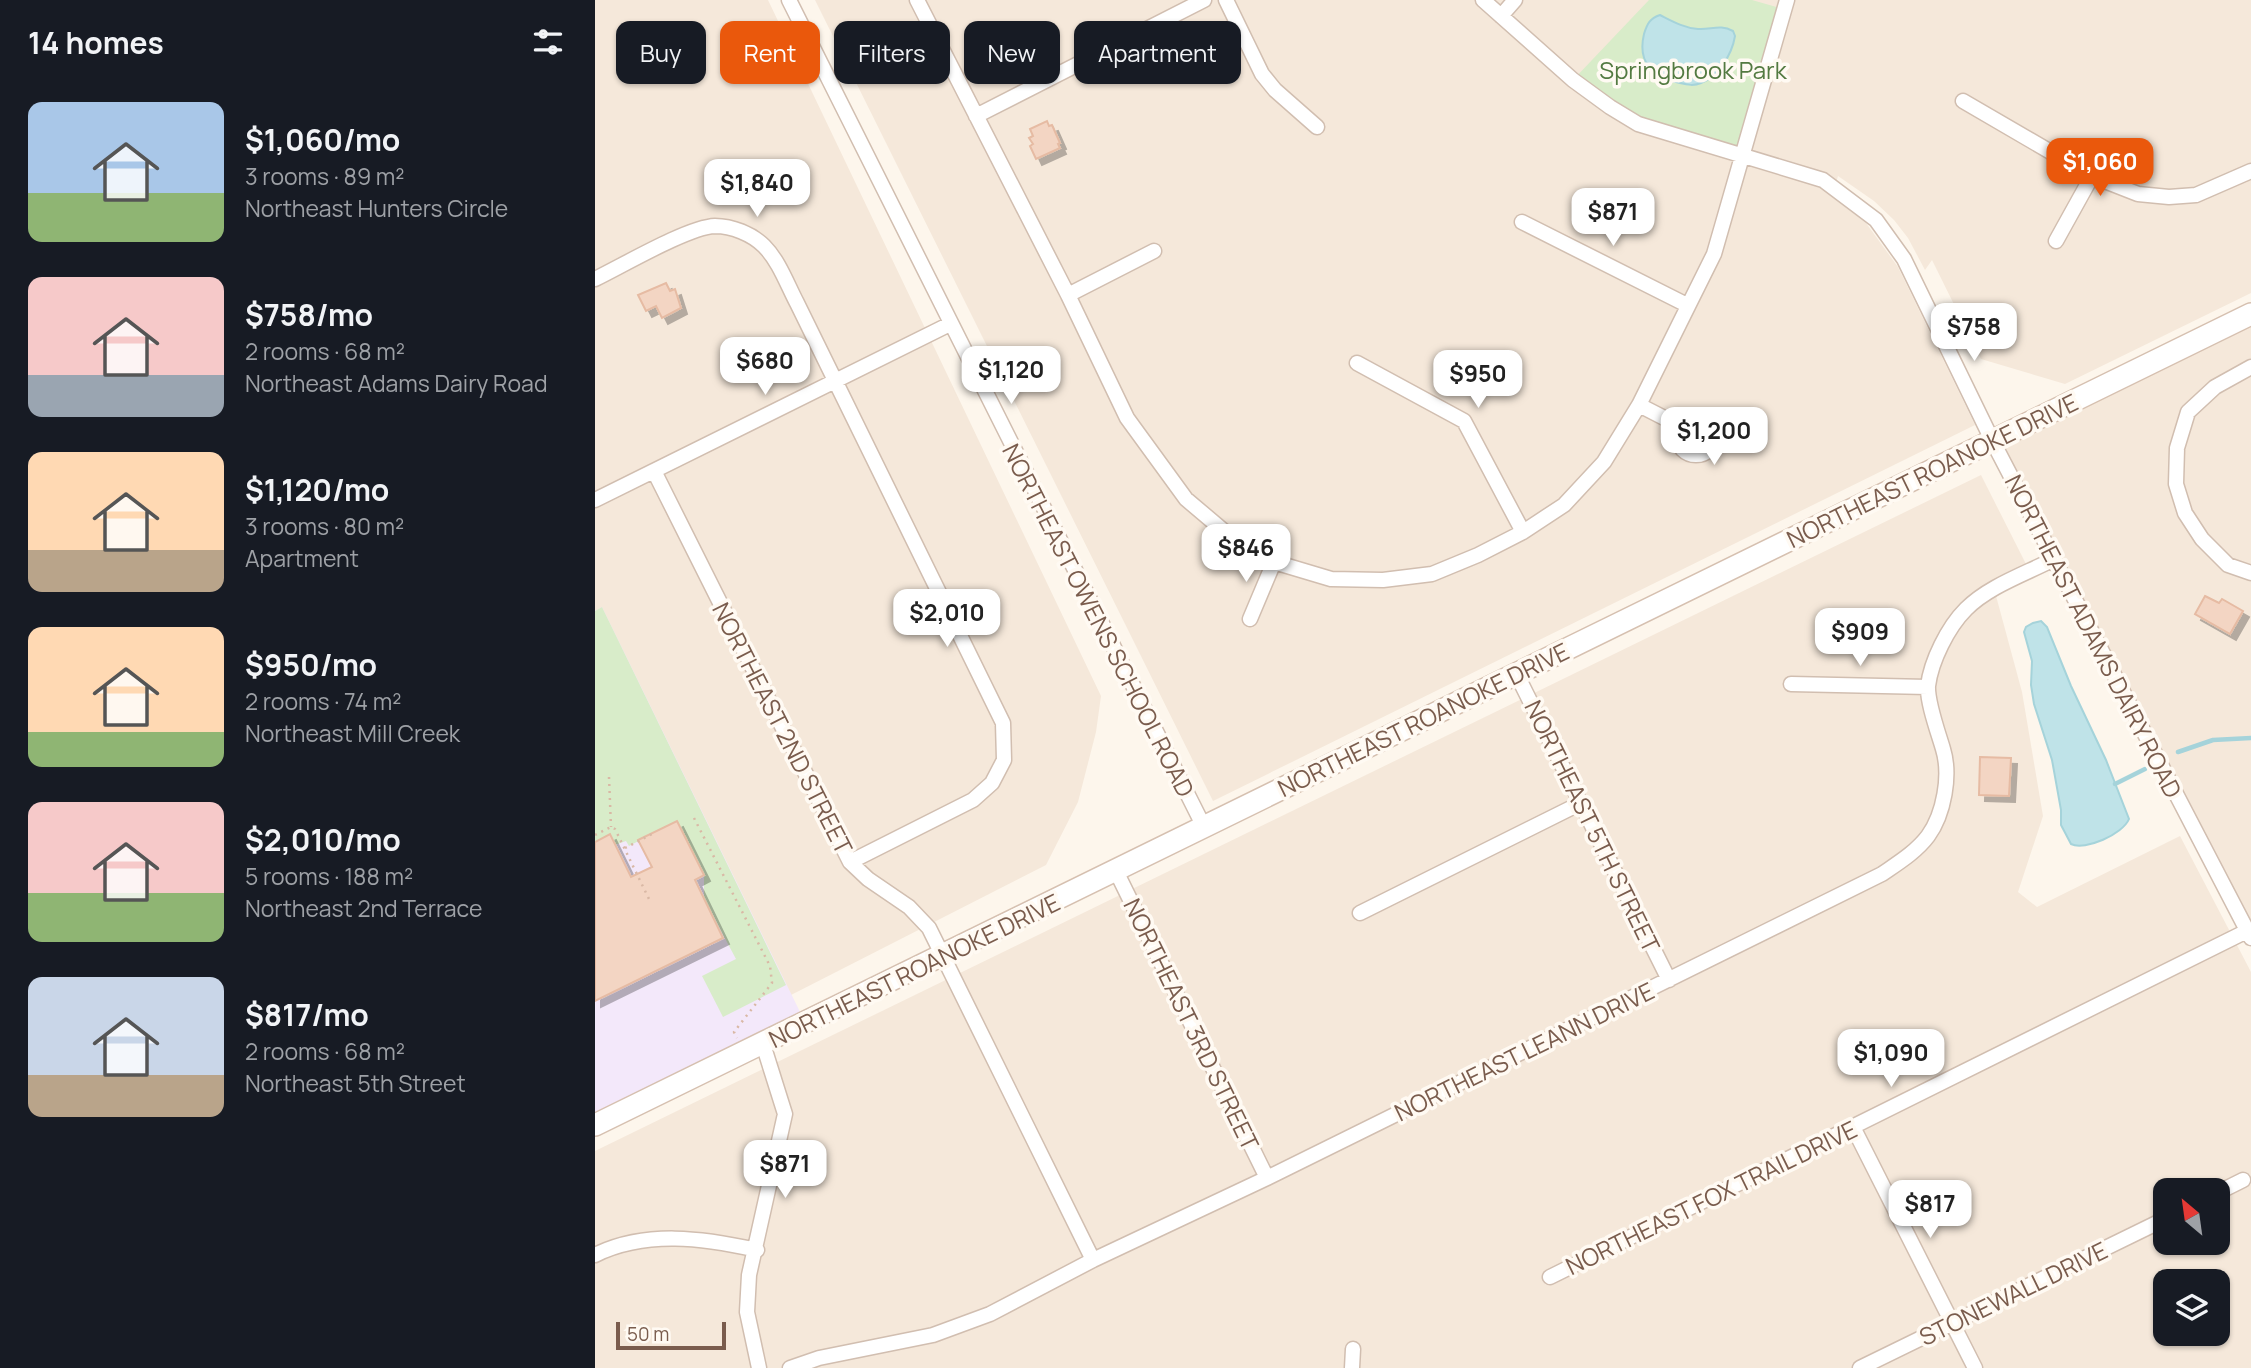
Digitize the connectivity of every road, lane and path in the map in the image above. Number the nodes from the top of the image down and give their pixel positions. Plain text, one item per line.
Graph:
1 (789, 0) edge
2 (917, 0) edge
3 (1204, 0) edge
4 (1226, 0) edge
5 (1483, 0) edge
6 (1515, 0) edge
7 (1787, 0) edge
8 (1501, 16) junction
9 (1963, 101) dead end
10 (975, 116) junction
11 (1317, 127) dead end
12 (1743, 154) junction
13 (2251, 171) edge
14 (2092, 176) junction
15 (1522, 222) dead end
16 (2056, 241) dead end
17 (1154, 251) dead end
18 (595, 279) edge
19 (1067, 295) junction
20 (1688, 305) junction
21 (2251, 314) edge
22 (950, 324) junction
23 (1357, 363) dead end
24 (2251, 367) edge
25 (834, 382) junction
26 (1639, 405) junction
27 (1680, 426) dead end
28 (1992, 440) junction
29 (654, 471) junction
30 (595, 500) edge
31 (1523, 532) junction
32 (2054, 559) junction
33 (1274, 562) junction
34 (2251, 573) edge
35 (1250, 619) dead end
36 (1517, 673) junction
37 (1791, 684) dead end
38 (1928, 687) junction
39 (608, 777) dead end
40 (1581, 803) junction
41 (694, 818) dead end
42 (611, 827) junction
43 (1204, 827) junction
44 (654, 833) dead end
45 (595, 835) edge
46 (625, 848) junction
47 (850, 862) junction
48 (1116, 871) junction
49 (649, 899) dead end
50 (1360, 913) dead end
51 (2249, 935) edge
52 (942, 956) junction
53 (1669, 980) junction
54 (738, 1041) dead end
55 (763, 1044) junction
56 (595, 1125) edge
57 (1853, 1127) junction
58 (1267, 1178) junction
59 (2243, 1180) dead end
60 (2230, 1186) edge
61 (2153, 1225) edge
62 (757, 1250) junction
63 (595, 1255) edge
64 (1093, 1260) junction
65 (1550, 1277) dead end
66 (1953, 1323) junction
67 (1353, 1349) dead end
68 (759, 1368) edge
69 (790, 1368) edge
70 (1345, 1368) edge
71 (1352, 1368) edge
72 (1860, 1368) edge
73 (1975, 1368) edge

1 - 22 street, NORTHEAST OWENS SCHOOL ROAD
2 - 10 street
3 - 10 street
4 - 11 street
5 - 8 street, NORTHEAST ADAMS DAIRY ROAD
6 - 8 street
7 - 12 street
8 - 12 street, NORTHEAST ADAMS DAIRY ROAD
9 - 14 street
10 - 19 street
12 - 20 street
12 - 28 street, NORTHEAST ADAMS DAIRY ROAD
13 - 14 street
14 - 16 street
15 - 20 street
17 - 19 street
18 - 25 street
19 - 33 street
20 - 26 street
21 - 28 street, NORTHEAST ROANOKE DRIVE
22 - 25 street
22 - 43 street, NORTHEAST OWENS SCHOOL ROAD
23 - 31 street
24 - 34 street
25 - 29 street
25 - 47 street
26 - 27 street
26 - 31 street
28 - 32 street, NORTHEAST ADAMS DAIRY ROAD
28 - 36 street, NORTHEAST ROANOKE DRIVE
29 - 30 street
29 - 47 street, NORTHEAST 2ND STREET
31 - 33 street
32 - 38 street
32 - 51 street, NORTHEAST ADAMS DAIRY ROAD
33 - 35 street
36 - 40 street, NORTHEAST 5TH STREET
36 - 43 street, NORTHEAST ROANOKE DRIVE
37 - 38 street
38 - 53 street, NORTHEAST LEANN DRIVE
39 - 42 path
40 - 50 street
40 - 53 street, NORTHEAST 5TH STREET
41 - 54 path
42 - 45 path
42 - 46 path
43 - 48 street, NORTHEAST ROANOKE DRIVE
44 - 46 path
46 - 49 path
47 - 52 street, NORTHEAST 2ND STREET
48 - 52 street, NORTHEAST ROANOKE DRIVE
48 - 58 street, NORTHEAST 3RD STREET
51 - 57 street, NORTHEAST FOX TRAIL DRIVE
52 - 55 street, NORTHEAST ROANOKE DRIVE
52 - 64 street, NORTHEAST 2ND STREET
53 - 58 street, NORTHEAST LEANN DRIVE
55 - 56 street, NORTHEAST ROANOKE DRIVE
55 - 62 street
57 - 65 street, NORTHEAST FOX TRAIL DRIVE
57 - 66 street
58 - 64 street, NORTHEAST LEANN DRIVE
59 - 60 street
61 - 66 street, STONEWALL DRIVE
62 - 63 street
62 - 68 street
64 - 69 street, NORTHEAST LEANN DRIVE
66 - 72 street, STONEWALL DRIVE
66 - 73 street
67 - 71 street
70 - 71 street

